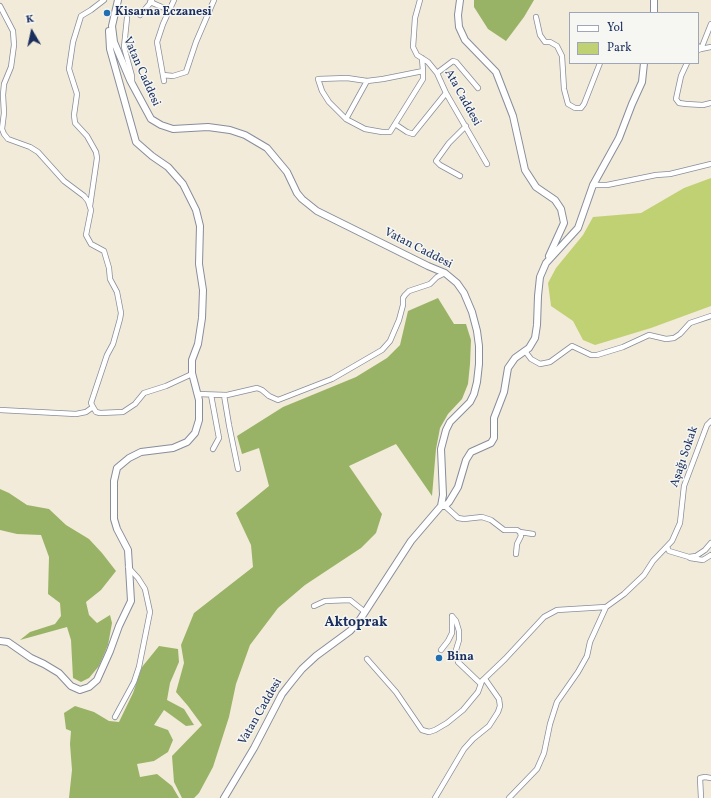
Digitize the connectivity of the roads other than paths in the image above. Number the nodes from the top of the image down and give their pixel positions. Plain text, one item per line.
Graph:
1 (104, 0) edge
2 (118, 0) edge
3 (174, 0) edge
4 (214, 0) edge
5 (420, 0) edge
6 (460, 0) edge
7 (654, 0) edge
8 (151, 1) edge
9 (0, 6) edge
10 (169, 10) junction
11 (656, 12) edge
12 (140, 14) dead end
13 (536, 17) dead end
14 (127, 18) dead end
15 (113, 20) junction
16 (711, 24) edge
17 (711, 47) edge
18 (699, 48) edge
19 (422, 58) junction
20 (600, 64) edge
21 (644, 64) edge
22 (687, 64) edge
23 (423, 71) junction
24 (437, 73) junction
25 (163, 75) junction
26 (164, 81) dead end
27 (367, 81) junction
28 (132, 83) junction
29 (478, 88) dead end
30 (446, 93) junction
31 (711, 103) edge
32 (346, 119) junction
33 (394, 124) junction
34 (466, 126) junction
35 (487, 164) dead end
36 (711, 164) edge
37 (460, 176) dead end
38 (593, 185) junction
39 (90, 206) junction
40 (546, 263) junction
41 (445, 272) junction
42 (711, 316) edge
43 (525, 351) junction
44 (192, 374) junction
45 (197, 394) junction
46 (224, 394) junction
47 (211, 395) junction
48 (93, 408) junction
49 (0, 410) edge
50 (711, 420) edge
51 (213, 449) dead end
52 (238, 469) dead end
53 (443, 506) junction
54 (520, 532) junction
55 (533, 534) dead end
56 (711, 543) edge
57 (667, 547) junction
58 (516, 554) dead end
59 (711, 555) edge
60 (689, 557) junction
61 (128, 567) junction
62 (314, 606) dead end
63 (606, 608) junction
64 (365, 612) junction
65 (0, 641) edge
66 (441, 650) dead end
67 (367, 659) dead end
68 (485, 679) junction
69 (481, 684) junction
70 (115, 717) dead end
71 (711, 778) edge
72 (224, 798) edge
73 (435, 798) edge
74 (508, 798) edge
75 (701, 798) edge

1 - 39 street
2 - 15 street, Vatan Caddesi
3 - 10 street
4 - 25 street
5 - 19 street, Ata Caddesi
6 - 40 street
7 - 11 street
8 - 10 street
8 - 12 street
9 - 39 street
10 - 25 street
13 - 20 street
14 - 28 street
15 - 28 street, Vatan Caddesi
15 - 44 street
16 - 18 street
17 - 18 street
19 - 23 street
19 - 24 street, Ata Caddesi
21 - 38 street
22 - 31 street
23 - 27 street
23 - 33 street
24 - 29 street
24 - 30 street, Ata Caddesi
25 - 26 street
27 - 32 street
27 - 32 street
28 - 41 street, Vatan Caddesi
30 - 33 street
30 - 34 street, Ata Caddesi
32 - 33 street
34 - 35 street, Ata Caddesi
34 - 37 street
36 - 38 street
38 - 40 street
39 - 48 street
40 - 43 street
41 - 46 street
41 - 53 street, Vatan Caddesi
42 - 43 street
43 - 53 street
44 - 45 street
44 - 48 street
45 - 47 street
45 - 61 street
46 - 47 street
46 - 52 street
47 - 51 street
48 - 49 street
50 - 57 street, Aşağı Sokak
53 - 54 street
53 - 64 street, Vatan Caddesi
54 - 55 street
54 - 58 street
56 - 60 street
57 - 60 street
57 - 63 street, Aşağı Sokak
59 - 60 street
61 - 65 street
61 - 70 street
62 - 64 street
63 - 68 street
63 - 74 street
64 - 72 street, Vatan Caddesi
66 - 69 street
67 - 69 street
68 - 69 street
68 - 73 street
71 - 75 street

